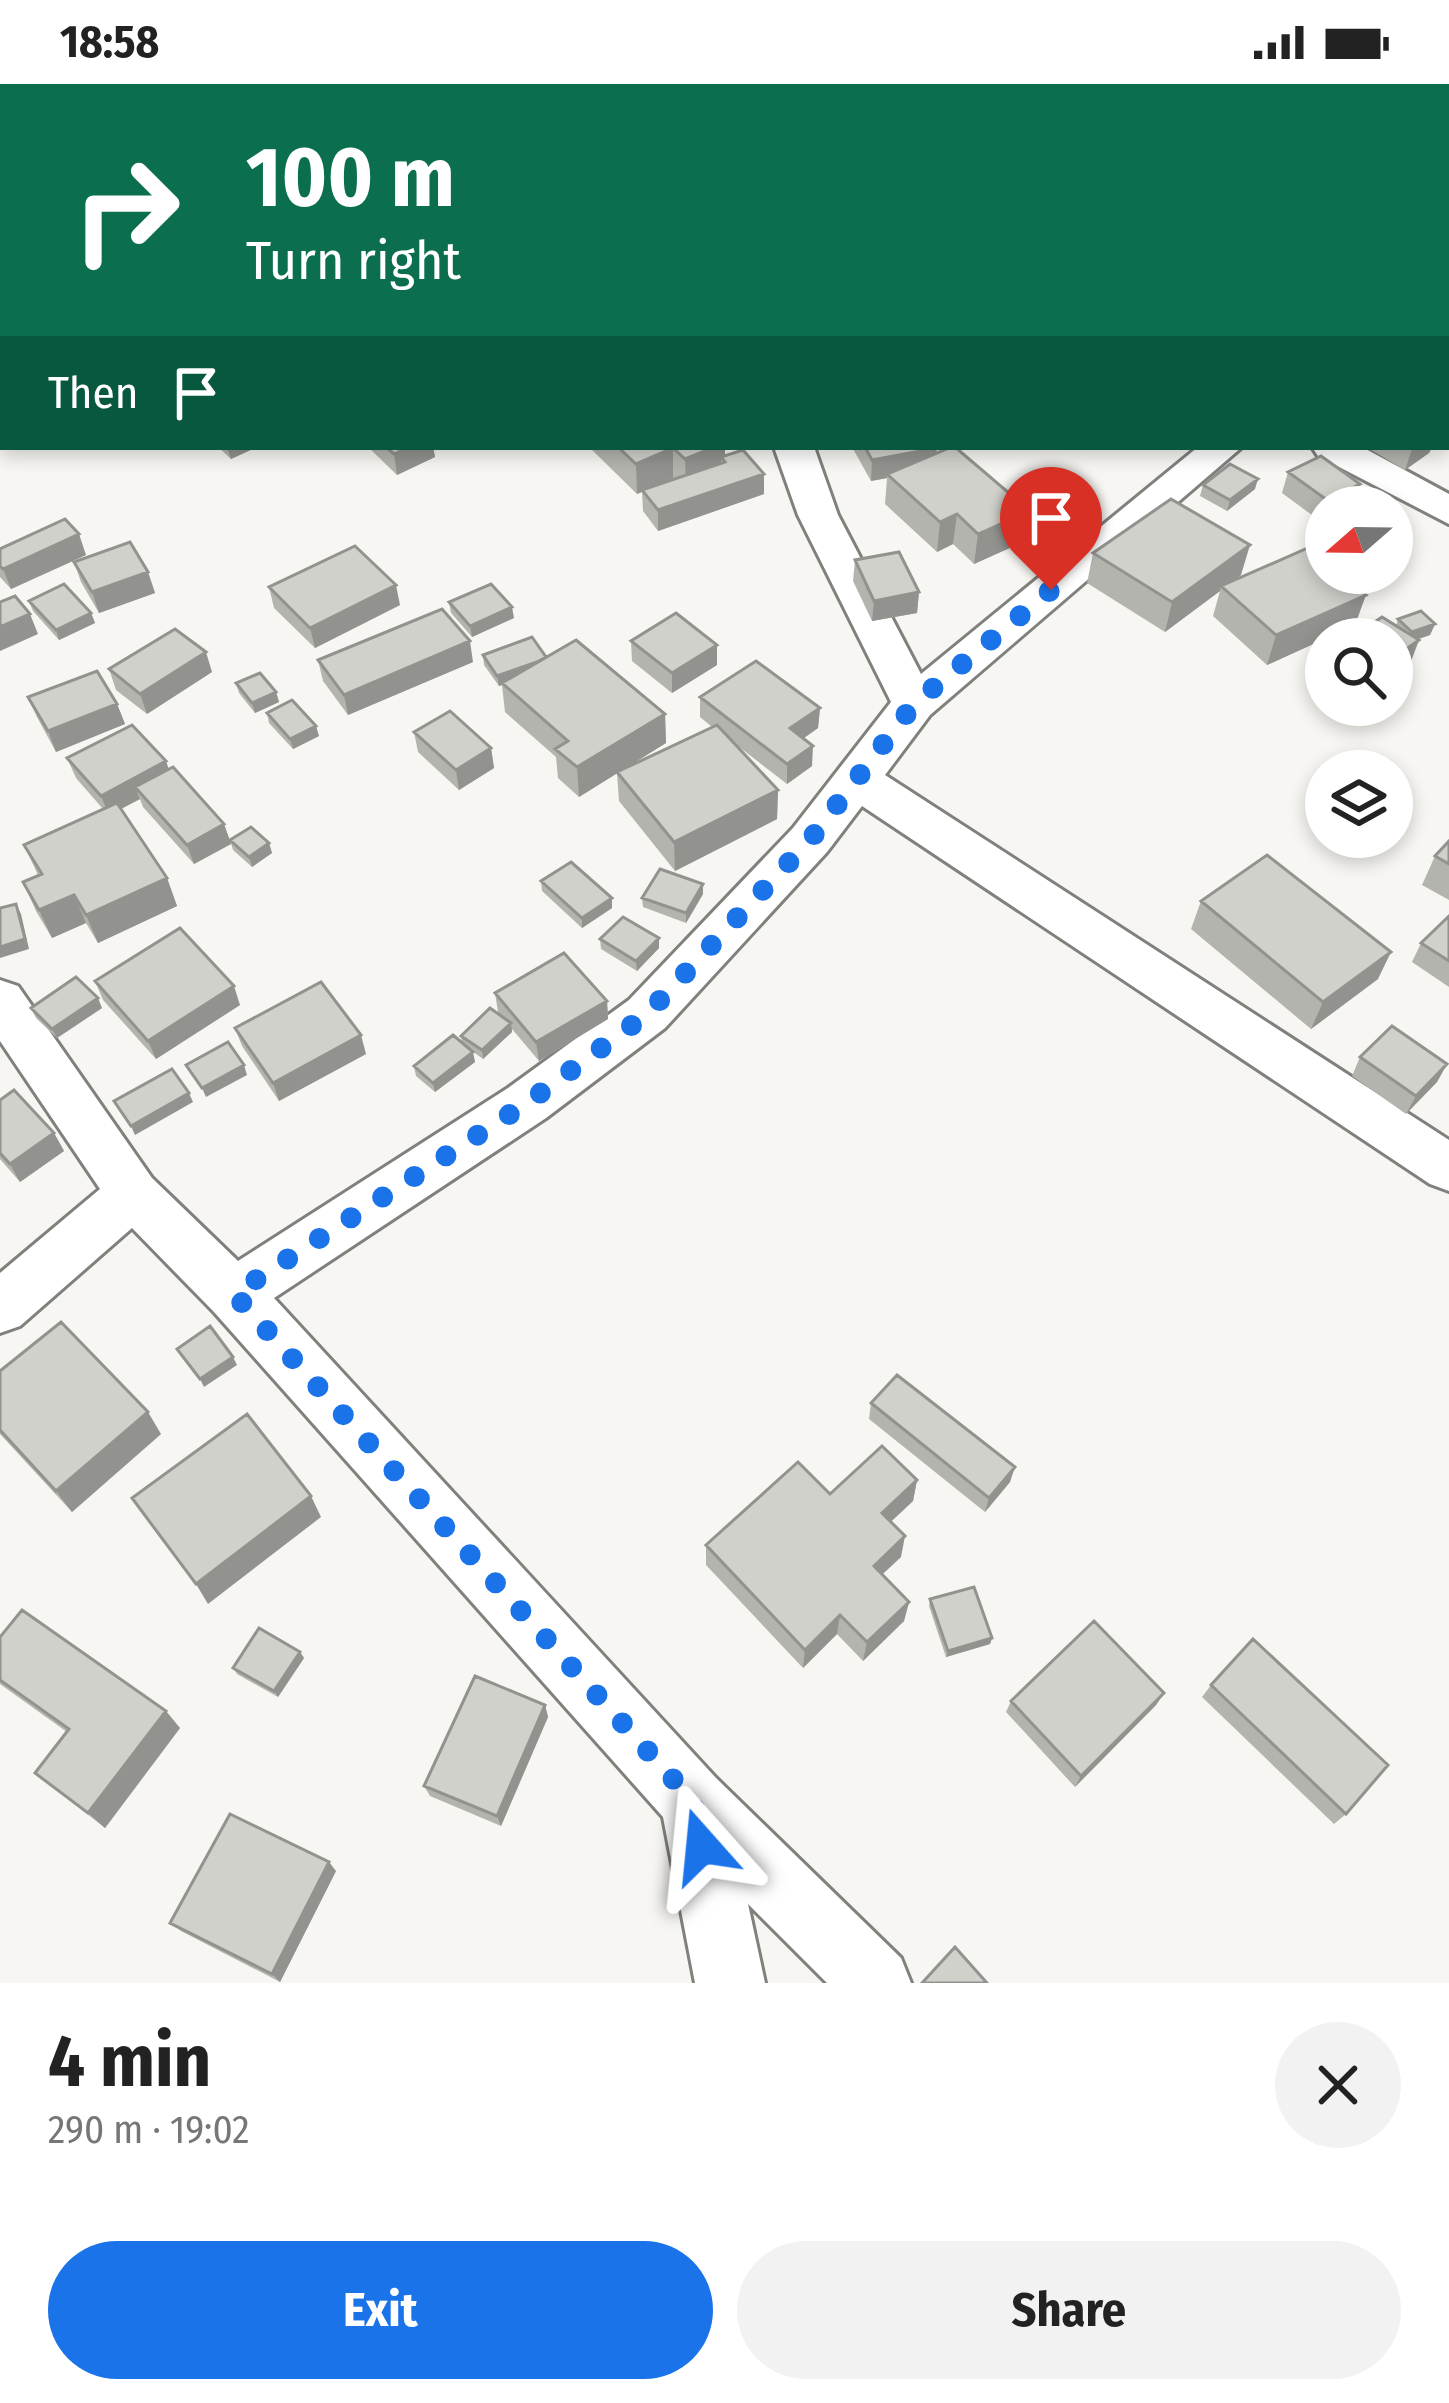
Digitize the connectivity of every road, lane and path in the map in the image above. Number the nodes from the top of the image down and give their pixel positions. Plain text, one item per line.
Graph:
1 (795, 450) edge
2 (1218, 450) edge
3 (1337, 450) edge
4 (1449, 511) edge
5 (914, 704) junction
6 (856, 779) junction
7 (0, 1000) edge
8 (1449, 1168) edge
9 (133, 1194) junction
10 (234, 1294) junction
11 (0, 1308) edge
12 (693, 1801) junction
13 (730, 1983) edge
14 (876, 1983) edge

1 - 5 street
2 - 5 street
3 - 4 street
5 - 6 street
6 - 8 street
6 - 10 street
7 - 9 street
9 - 10 street
9 - 11 street
10 - 12 street
12 - 13 street
12 - 14 street

